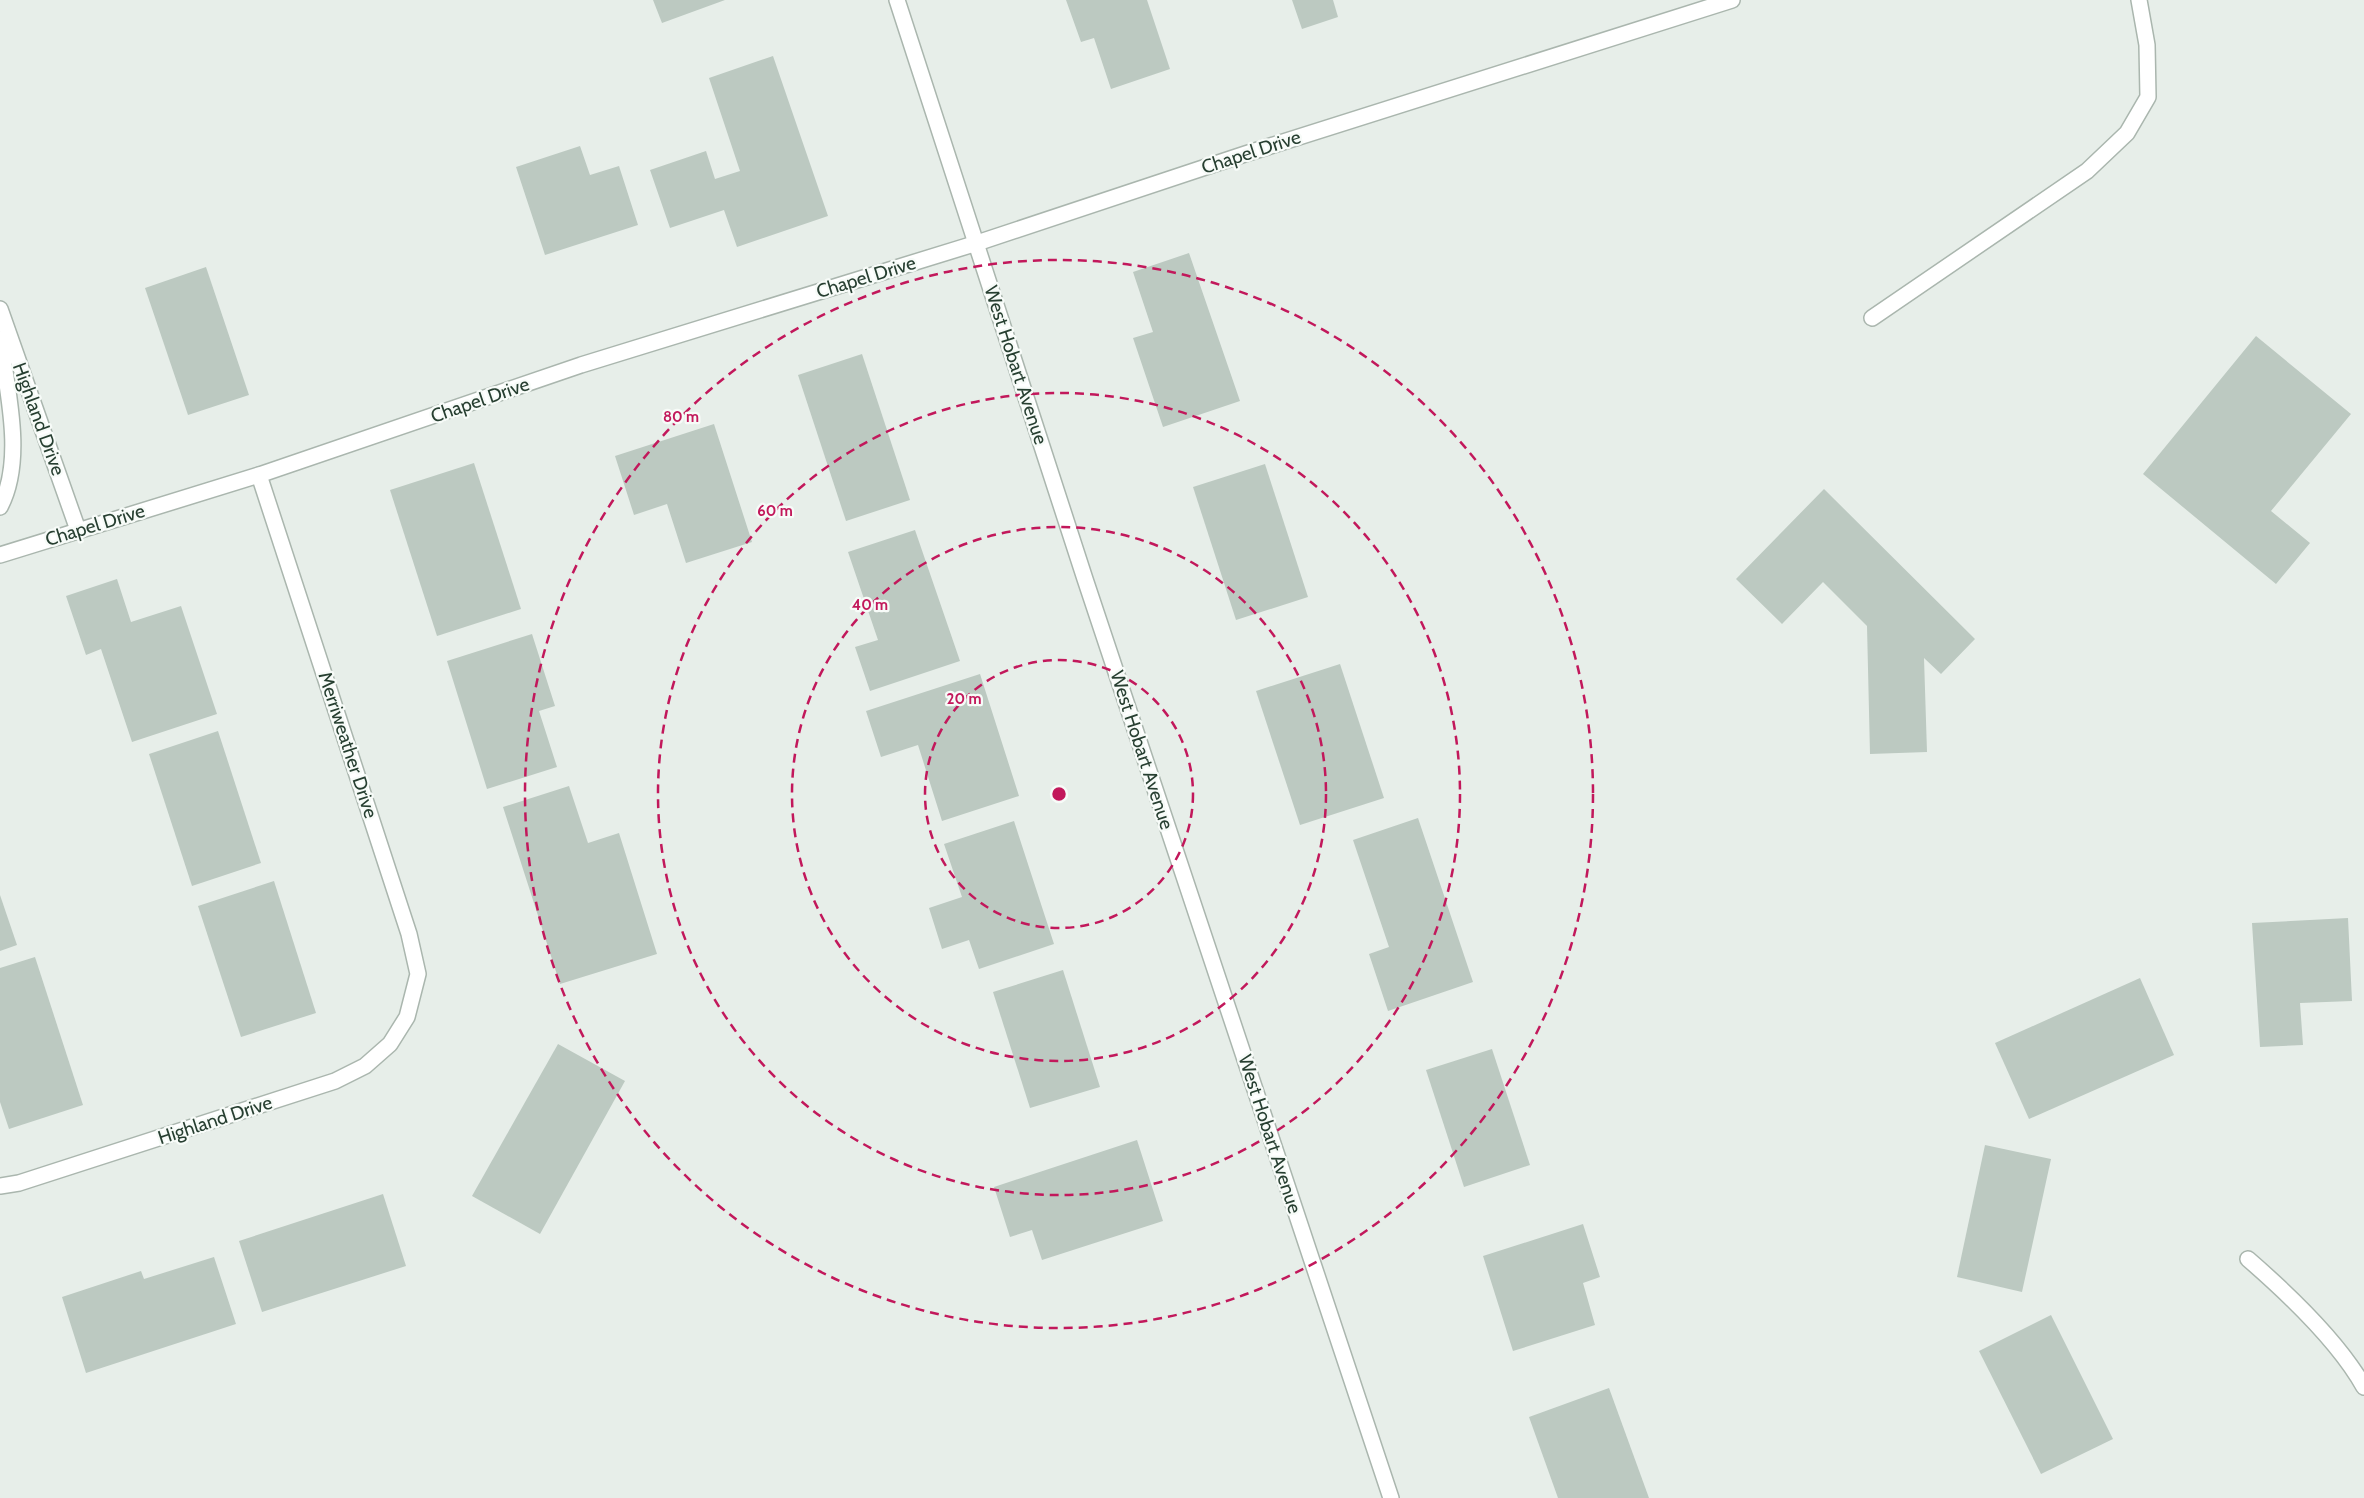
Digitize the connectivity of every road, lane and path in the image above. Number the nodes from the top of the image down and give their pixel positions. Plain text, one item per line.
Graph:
1 (897, 0) edge
2 (1732, 0) edge
3 (2139, 0) edge
4 (976, 243) junction
5 (0, 309) edge
6 (1872, 318) dead end
7 (0, 339) edge
8 (259, 474) junction
9 (0, 507) edge
10 (78, 530) junction
11 (0, 555) edge
12 (406, 1017) joint
13 (0, 1186) edge
14 (2248, 1258) dead end
15 (2364, 1387) edge
16 (1391, 1498) edge

1 - 4 street, West Hobart Avenue
2 - 4 street, Chapel Drive
3 - 6 street
4 - 8 street, Chapel Drive
4 - 16 street, West Hobart Avenue
5 - 10 street, Highland Drive
7 - 9 street
8 - 10 street, Chapel Drive
8 - 12 street, Merriweather Drive
10 - 11 street, Chapel Drive
12 - 13 street, Highland Drive
14 - 15 street

